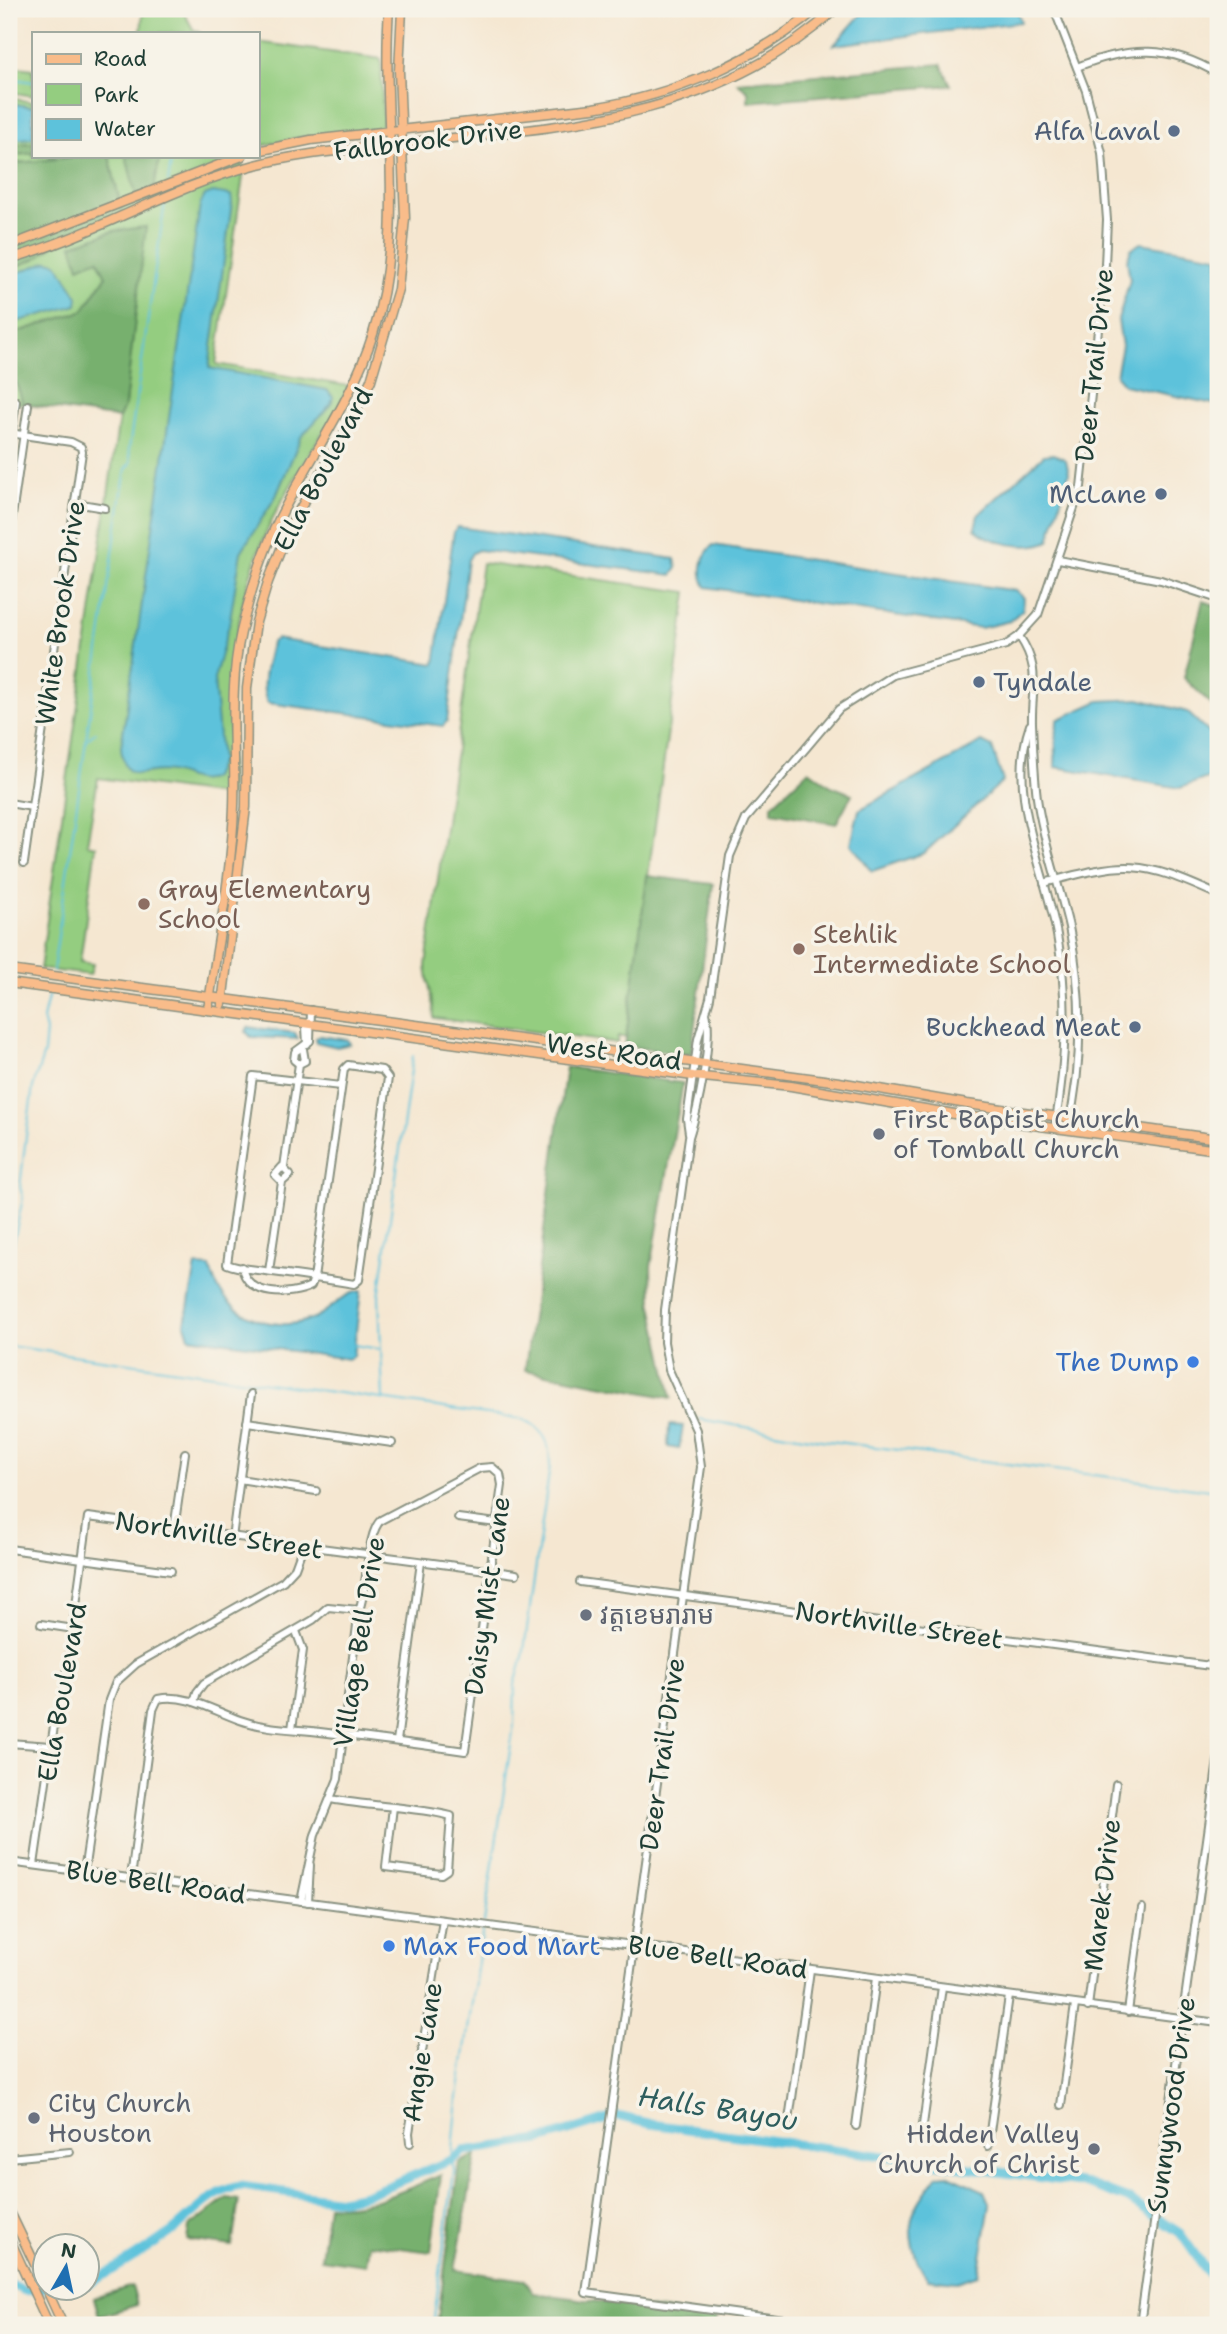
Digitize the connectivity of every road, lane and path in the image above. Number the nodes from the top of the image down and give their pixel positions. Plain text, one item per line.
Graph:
1 (389, 9) edge
2 (402, 9) edge
3 (817, 9) edge
4 (836, 9) edge
5 (1054, 9) edge
6 (780, 36) junction
7 (788, 47) junction
8 (1077, 68) junction
9 (1218, 74) edge
10 (402, 130) junction
11 (389, 132) junction
12 (402, 143) junction
13 (390, 144) junction
14 (260, 151) edge
15 (236, 158) edge
16 (266, 162) junction
17 (174, 180) junction
18 (182, 191) junction
19 (9, 246) edge
20 (9, 259) edge
21 (383, 296) junction
22 (396, 298) junction
23 (349, 397) junction
24 (16, 401) dead end
25 (360, 402) junction
26 (28, 405) dead end
27 (10, 433) edge
28 (24, 435) junction
29 (9, 452) edge
30 (75, 503) junction
31 (105, 508) dead end
32 (9, 537) edge
33 (1058, 561) junction
34 (1218, 599) edge
35 (249, 602) junction
36 (261, 605) junction
37 (1019, 636) junction
38 (1032, 720) junction
39 (9, 803) edge
40 (246, 804) junction
41 (234, 805) junction
42 (32, 807) junction
43 (24, 863) dead end
44 (1056, 880) junction
45 (1044, 883) junction
46 (225, 892) junction
47 (237, 893) junction
48 (1218, 895) edge
49 (1069, 928) junction
50 (1057, 932) junction
51 (9, 970) edge
52 (9, 983) edge
53 (210, 997) junction
54 (223, 999) junction
55 (208, 1010) junction
56 (311, 1010) junction
57 (222, 1012) junction
58 (391, 1023) junction
59 (310, 1024) junction
60 (464, 1032) junction
61 (390, 1033) junction
62 (462, 1044) junction
63 (619, 1053) junction
64 (699, 1064) junction
65 (618, 1066) junction
66 (698, 1075) junction
67 (792, 1076) junction
68 (296, 1080) junction
69 (341, 1086) junction
70 (790, 1086) junction
71 (880, 1090) junction
72 (877, 1100) junction
73 (967, 1104) junction
74 (966, 1116) junction
75 (1057, 1117) junction
76 (1071, 1119) junction
77 (1055, 1127) junction
78 (1068, 1129) junction
79 (1218, 1139) edge
80 (1218, 1150) edge
81 (242, 1267) junction
82 (270, 1271) junction
83 (314, 1278) junction
84 (251, 1394) dead end
85 (247, 1422) junction
86 (392, 1443) dead end
87 (185, 1453) dead end
88 (472, 1473) joint
89 (239, 1479) junction
90 (316, 1491) dead end
91 (88, 1517) joint
92 (458, 1518) dead end
93 (497, 1523) junction
94 (174, 1529) junction
95 (232, 1538) junction
96 (303, 1546) junction
97 (9, 1549) edge
98 (370, 1556) junction
99 (83, 1559) junction
100 (421, 1562) junction
101 (172, 1571) dead end
102 (490, 1571) junction
103 (516, 1574) dead end
104 (580, 1581) dead end
105 (684, 1596) junction
106 (359, 1610) junction
107 (41, 1623) dead end
108 (74, 1629) junction
109 (296, 1631) junction
110 (1218, 1667) edge
111 (194, 1702) junction
112 (292, 1729) junction
113 (343, 1735) junction
114 (397, 1741) junction
115 (9, 1743) edge
116 (51, 1746) junction
117 (1218, 1760) edge
118 (1116, 1784) dead end
119 (331, 1799) junction
120 (393, 1807) junction
121 (9, 1862) edge
122 (34, 1866) junction
123 (84, 1872) junction
124 (131, 1878) junction
125 (305, 1902) junction
126 (1142, 1908) dead end
127 (443, 1920) junction
128 (637, 1946) junction
129 (810, 1969) junction
130 (876, 1978) junction
131 (942, 1987) junction
132 (1009, 1996) junction
133 (1075, 2005) junction
134 (1088, 2007) junction
135 (1128, 2012) junction
136 (1182, 2020) junction
137 (1218, 2023) edge
138 (1060, 2105) dead end
139 (856, 2126) dead end
140 (788, 2127) dead end
141 (922, 2133) dead end
142 (410, 2143) dead end
143 (988, 2146) dead end
144 (70, 2152) dead end
145 (9, 2158) edge
146 (9, 2210) edge
147 (9, 2238) edge
148 (32, 2258) edge
149 (52, 2302) edge
150 (50, 2325) edge
151 (63, 2325) edge
152 (822, 2325) edge
153 (1140, 2325) edge

1 - 11 main road, Ella Boulevard
2 - 10 main road, Ella Boulevard
3 - 6 main road, Fallbrook Drive
4 - 7 main road, Fallbrook Drive
5 - 8 street, Deer Trail Drive
6 - 7 main road
6 - 10 main road, Fallbrook Drive
7 - 12 main road, Fallbrook Drive
8 - 9 street
8 - 33 street, Deer Trail Drive
10 - 11 main road, Fallbrook Drive
10 - 12 main road, Ella Boulevard
11 - 13 main road, Ella Boulevard
11 - 14 main road, Fallbrook Drive
12 - 13 main road, Fallbrook Drive
12 - 22 main road, Ella Boulevard
13 - 16 main road, Fallbrook Drive
13 - 21 main road, Ella Boulevard
14 - 16 main road
15 - 17 main road
16 - 18 main road, Fallbrook Drive
17 - 18 main road
17 - 19 main road
18 - 20 main road, Fallbrook Drive
21 - 22 main road
21 - 23 main road, Ella Boulevard
22 - 25 main road, Ella Boulevard
23 - 25 main road
23 - 35 main road, Ella Boulevard
24 - 27 street
25 - 36 main road, Ella Boulevard
26 - 28 street
27 - 28 street
27 - 29 street
28 - 30 street, White Brook Drive
28 - 32 street
30 - 31 street
30 - 42 street, White Brook Drive
33 - 34 street
33 - 37 street, Deer Trail Drive
35 - 36 main road
35 - 41 main road, Ella Boulevard
36 - 40 main road, Ella Boulevard
37 - 38 street
37 - 64 street, Deer Trail Drive
38 - 44 street
38 - 45 street
39 - 42 street
40 - 41 main road
40 - 47 main road, Ella Boulevard
41 - 46 main road, Ella Boulevard
42 - 43 street, White Brook Drive
44 - 45 street
44 - 48 street
44 - 49 street
45 - 50 street
46 - 47 main road
46 - 53 main road, Ella Boulevard
47 - 54 main road, Ella Boulevard
49 - 50 street
49 - 76 street
50 - 75 street
51 - 53 main road, West Road
52 - 55 main road, West Road
53 - 54 main road, West Road
53 - 55 main road, Ella Boulevard
54 - 56 main road, West Road
54 - 57 main road, Ella Boulevard
55 - 57 main road, West Road
56 - 58 main road, West Road
56 - 59 street
57 - 59 main road, West Road
58 - 60 main road, West Road
58 - 61 main road
59 - 61 main road, West Road
59 - 68 street
60 - 62 main road
60 - 63 main road, West Road
61 - 62 main road, West Road
62 - 65 main road, West Road
63 - 64 main road, West Road
63 - 65 main road
64 - 66 street, Deer Trail Drive
64 - 67 main road, West Road
65 - 66 main road, West Road
66 - 70 main road, West Road
66 - 105 street, Deer Trail Drive
67 - 70 main road
67 - 71 main road, West Road
68 - 69 street
68 - 81 street
68 - 82 street
69 - 83 street
69 - 83 street
70 - 72 main road, West Road
71 - 72 main road
71 - 73 main road, West Road
72 - 74 main road, West Road
73 - 74 main road
73 - 75 main road, West Road
74 - 77 main road, West Road
75 - 76 main road, West Road
75 - 77 street
76 - 78 street
76 - 79 main road, West Road
77 - 78 main road, West Road
78 - 80 main road, West Road
81 - 82 street
81 - 83 street
82 - 83 street
84 - 85 street
85 - 86 street
85 - 89 street
87 - 94 street
88 - 93 street, Daisy Mist Lane
88 - 98 street, Village Bell Drive
89 - 90 street
89 - 95 street
91 - 94 street, Northville Street
91 - 99 street, Ella Boulevard
92 - 93 street
93 - 102 street, Daisy Mist Lane
94 - 95 street, Northville Street
95 - 96 street, Northville Street
96 - 98 street, Northville Street
96 - 123 street
97 - 99 street
98 - 100 street, Northville Street
98 - 106 street, Village Bell Drive
99 - 101 street
99 - 108 street, Ella Boulevard
100 - 102 street, Northville Street
100 - 114 street
102 - 103 street, Northville Street
102 - 114 street, Daisy Mist Lane
104 - 105 street, Northville Street
105 - 110 street, Northville Street
105 - 128 street, Deer Trail Drive
106 - 109 street
106 - 113 street, Village Bell Drive
107 - 108 street
108 - 116 street, Ella Boulevard
109 - 111 street
109 - 112 street
111 - 112 street
111 - 124 street
112 - 113 street
113 - 114 street
113 - 119 street, Village Bell Drive
115 - 116 street
116 - 122 street, Ella Boulevard
117 - 136 street, Sunnywood Drive
118 - 134 street, Marek Drive
119 - 120 street
119 - 125 street, Village Bell Drive
120 - 120 street
121 - 122 street, Blue Bell Road
122 - 123 street, Blue Bell Road
123 - 124 street, Blue Bell Road
124 - 125 street, Blue Bell Road
125 - 127 street, Blue Bell Road
126 - 135 street
127 - 128 street, Blue Bell Road
127 - 142 street, Angie Lane
128 - 129 street, Blue Bell Road
128 - 152 street, Deer Trail Drive
129 - 130 street, Blue Bell Road
129 - 140 street
130 - 131 street, Blue Bell Road
130 - 139 street
131 - 132 street, Blue Bell Road
131 - 141 street
132 - 133 street, Blue Bell Road
132 - 143 street
133 - 134 street, Blue Bell Road
133 - 138 street, Marek Drive
134 - 135 street, Blue Bell Road
135 - 136 street, Blue Bell Road
136 - 137 street, Blue Bell Road
136 - 153 street, Sunnywood Drive
144 - 145 street
146 - 148 main road
147 - 150 main road
149 - 151 main road

